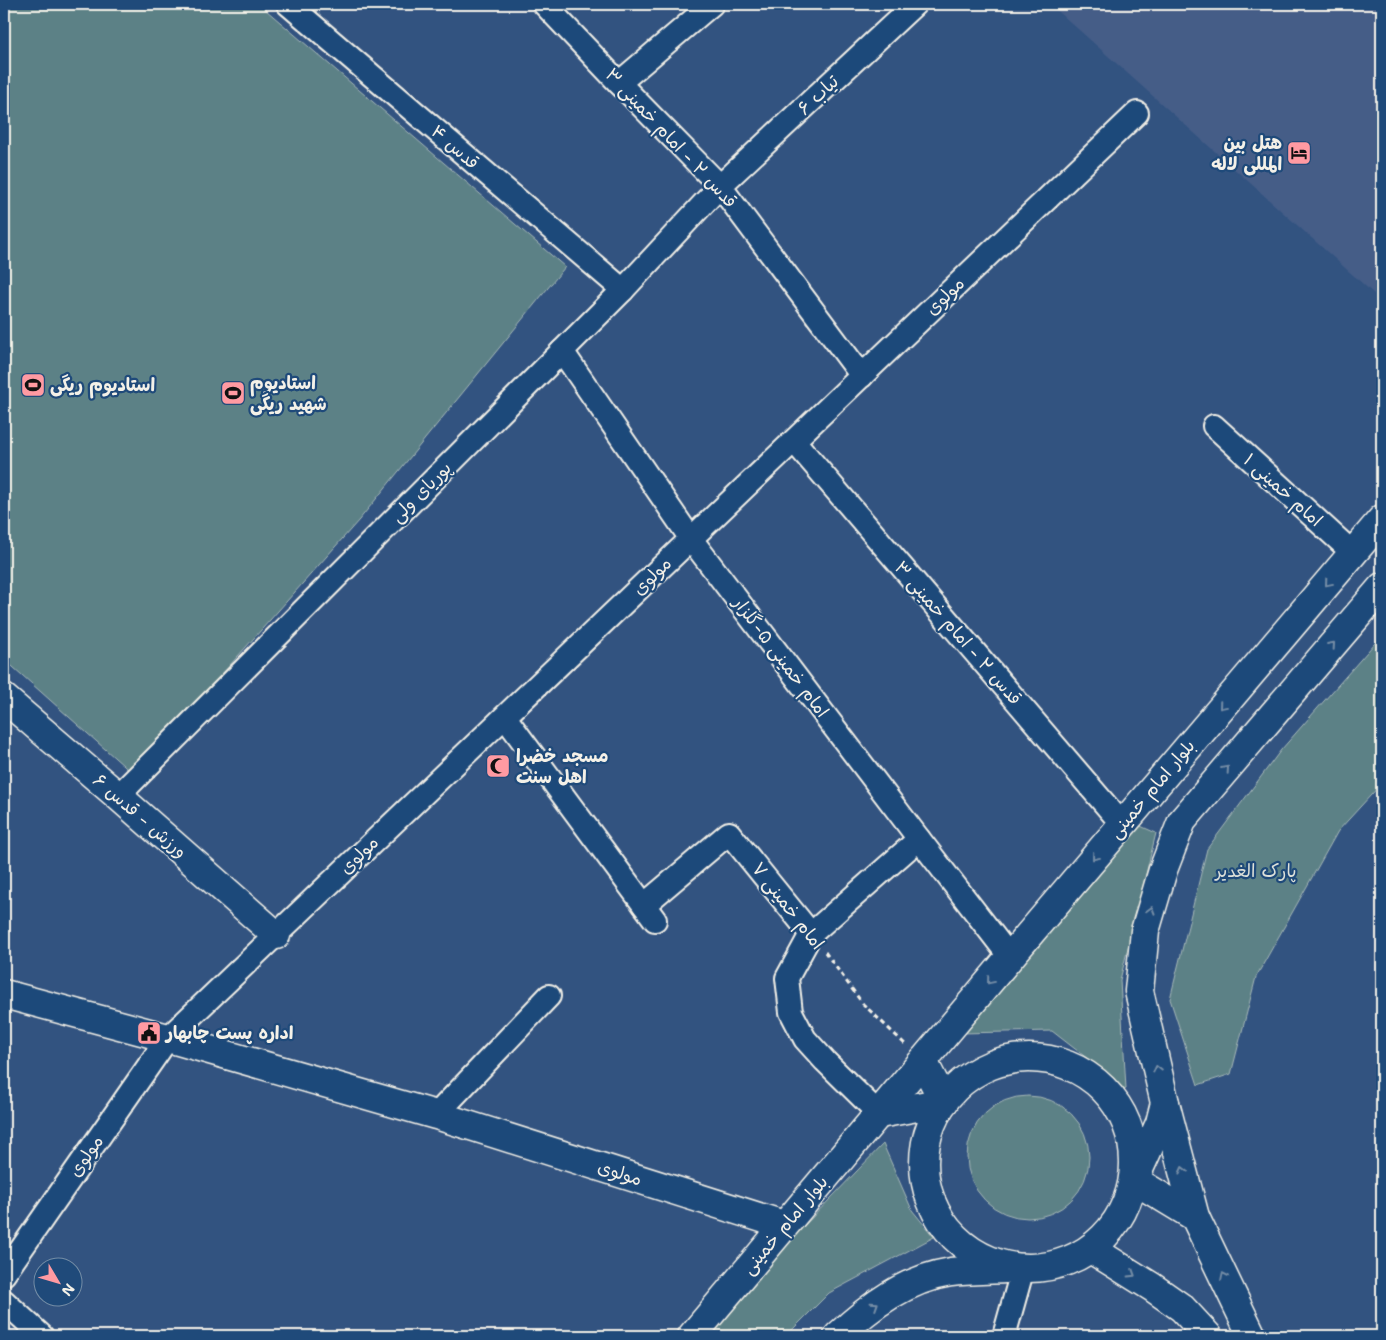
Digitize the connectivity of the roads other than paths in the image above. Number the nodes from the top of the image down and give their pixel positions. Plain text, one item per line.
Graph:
1 (288, 4) edge
2 (544, 4) edge
3 (712, 4) edge
4 (915, 4) edge
5 (619, 83) junction
6 (1137, 113) dead end
7 (720, 186) junction
8 (623, 290) junction
9 (562, 351) junction
10 (862, 376) junction
11 (1214, 426) dead end
12 (794, 441) junction
13 (1382, 519) edge
14 (691, 539) junction
15 (1352, 553) junction
16 (1382, 587) edge
17 (4, 698) edge
18 (505, 717) junction
19 (1148, 794) junction
20 (118, 796) junction
21 (1182, 821) junction
22 (1122, 824) junction
23 (918, 839) junction
24 (811, 934) junction
25 (276, 935) junction
26 (1010, 957) junction
27 (4, 994) edge
28 (549, 996) dead end
29 (168, 1038) junction
30 (923, 1061) junction
31 (944, 1102) junction
32 (1166, 1104) junction
33 (879, 1114) junction
34 (436, 1115) junction
35 (1134, 1180) junction
36 (1195, 1217) junction
37 (784, 1226) junction
38 (1091, 1249) junction
39 (1024, 1268) junction
40 (4, 1274) edge
41 (4, 1300) edge
42 (1249, 1328) edge
43 (42, 1336) edge
44 (692, 1336) edge
45 (838, 1336) edge
46 (1004, 1336) edge
47 (1208, 1336) edge
48 (1214, 1336) edge

1 - 8 street, قدس ۴
2 - 5 street, قدس ۲ - امام خمینی ۳
3 - 5 street
4 - 7 street, تیاب ۶
5 - 7 street, قدس ۲ - امام خمینی ۳
6 - 10 street, مولوی
7 - 8 street, پوریای ولی
7 - 10 street, قدس ۲ - امام خمینی ۳
8 - 9 street, پوریای ولی
9 - 14 street, امام خمینی ۵-گلزار
9 - 20 street, پوریای ولی
10 - 12 street, مولوی
11 - 15 street, امام خمینی ۱
12 - 14 street, مولوی
12 - 22 street, قدس ۲ - امام خمینی ۳
13 - 15 main road, بلوار امام خمینی
14 - 18 street, مولوی
14 - 23 street, امام خمینی ۵-گلزار
15 -> 19 main road, بلوار امام خمینی
21 -> 16 main road
17 - 20 main road, ورزش - قدس ۶
18 - 24 street, امام خمینی ۷
18 - 25 street, مولوی
19 - 21 main road
19 - 22 main road, بلوار امام خمینی
20 - 25 main road, ورزش - قدس ۶
32 -> 21 main road
22 -> 26 main road, بلوار امام خمینی
23 - 24 street
23 - 26 street, امام خمینی ۵-گلزار
24 - 33 street
25 - 29 street, مولوی
26 -> 30 main road, بلوار امام خمینی
27 - 29 main road, مولوی
28 - 34 street
29 - 34 main road, مولوی
29 - 40 street, مولوی
30 - 31 main road
30 - 33 main road, بلوار امام خمینی
31 - 33 main road
31 - 35 main road
31 - 39 main road
32 - 35 main road
36 -> 32 main road
33 - 37 main road, بلوار امام خمینی
34 - 37 main road, مولوی
35 - 36 main road
35 - 38 main road
42 -> 36 main road
37 - 44 main road, بلوار امام خمینی
38 - 39 main road
38 -> 47 main road
45 -> 39 main road
39 - 46 street
41 - 43 street
42 - 48 main road

